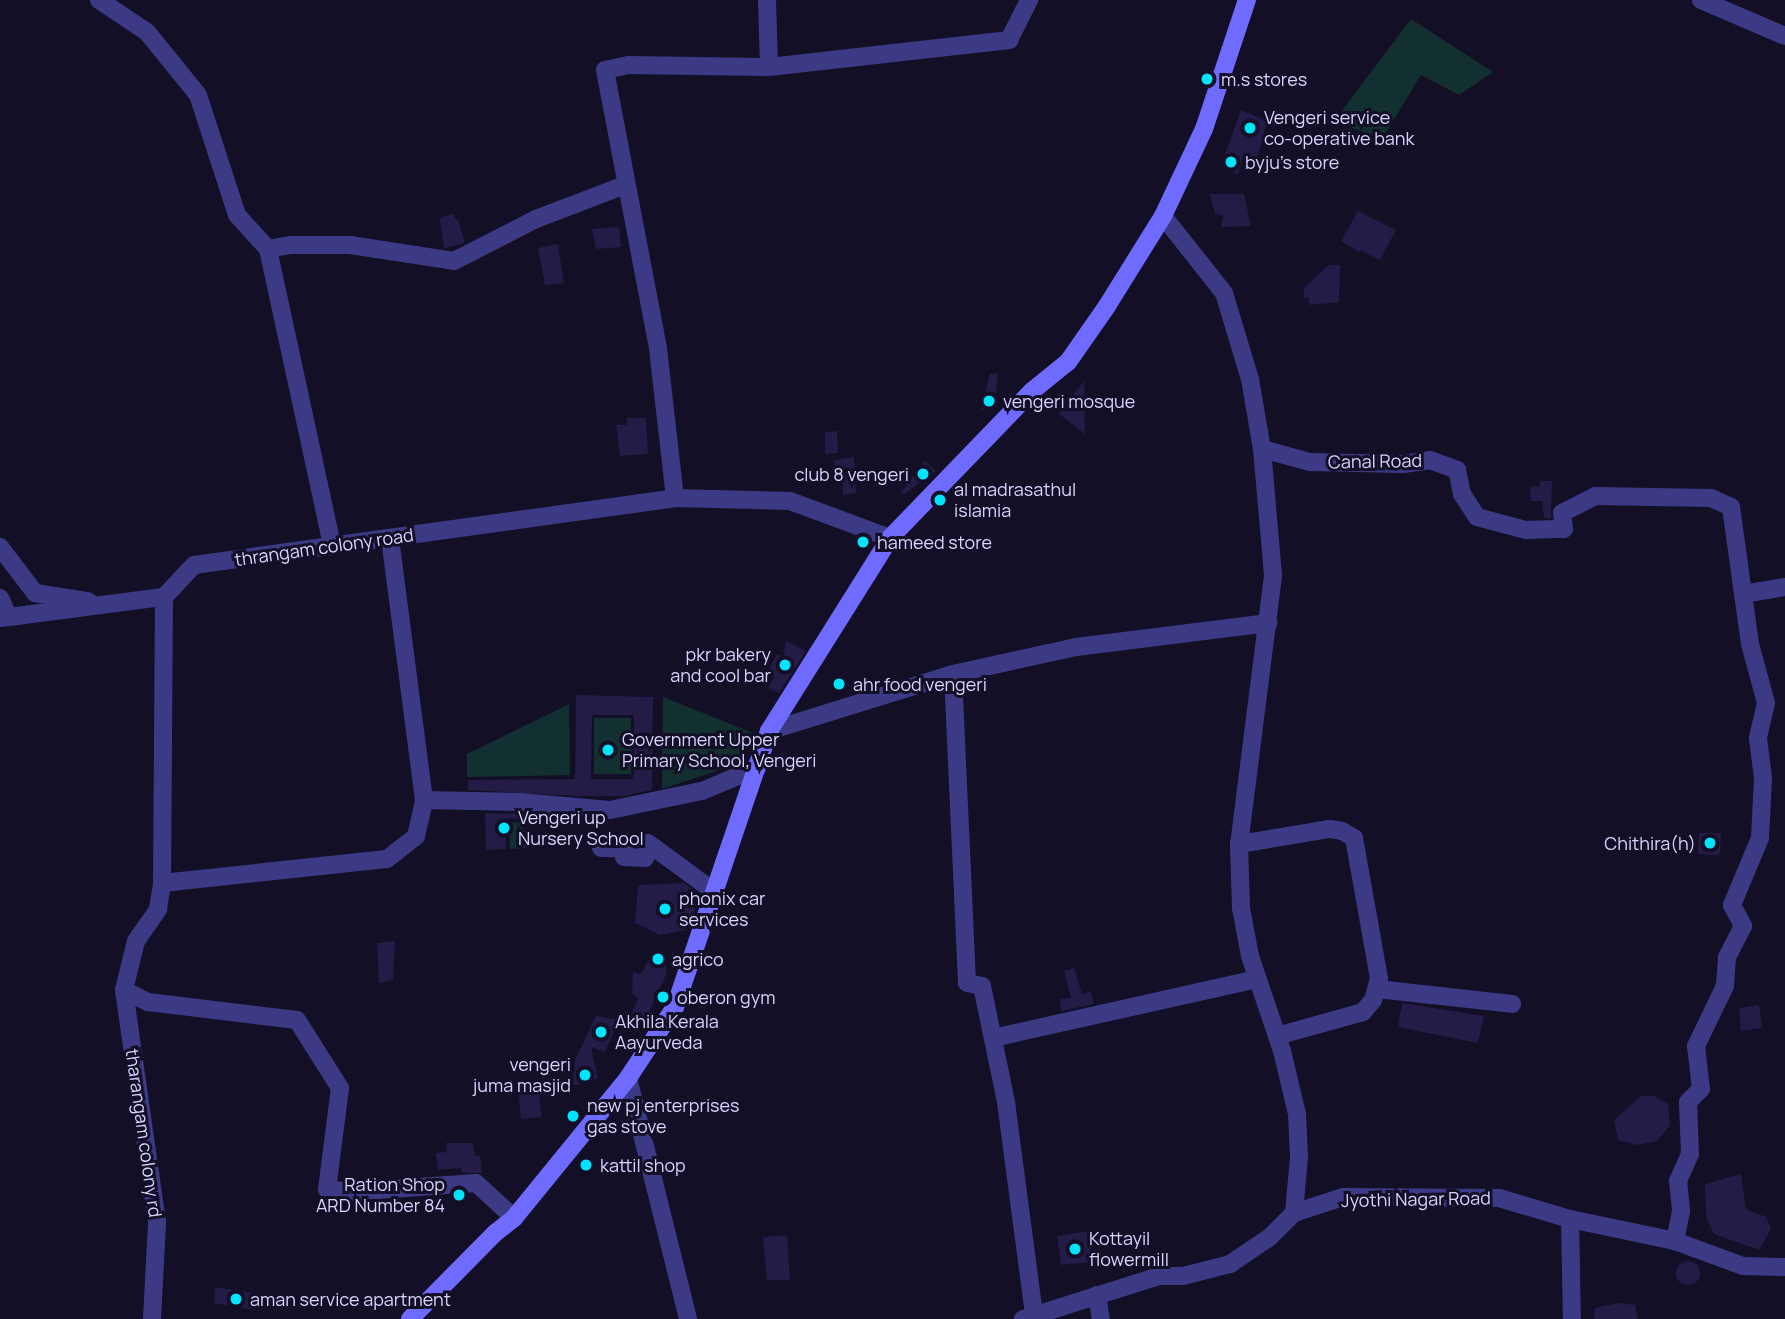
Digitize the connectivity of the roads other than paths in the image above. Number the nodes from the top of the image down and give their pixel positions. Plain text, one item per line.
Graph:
1 (99, 0) edge
2 (767, 0) edge
3 (1029, 0) edge
4 (1247, 0) edge
5 (1701, 0) edge
6 (1785, 36) edge
7 (769, 67) junction
8 (625, 185) junction
9 (1163, 216) junction
10 (268, 249) junction
11 (1262, 449) junction
12 (676, 498) junction
13 (390, 538) junction
14 (890, 538) junction
15 (332, 546) junction
16 (0, 547) edge
17 (1785, 587) edge
18 (1743, 594) junction
19 (164, 597) junction
20 (0, 598) edge
21 (111, 604) junction
22 (5, 617) edge
23 (1269, 623) junction
24 (953, 674) junction
25 (769, 731) junction
26 (757, 768) junction
27 (424, 800) junction
28 (1239, 844) junction
29 (601, 848) dead end
30 (162, 883) junction
31 (716, 893) junction
32 (1256, 979) junction
33 (1377, 989) junction
34 (124, 990) junction
35 (1512, 1004) dead end
36 (1277, 1036) junction
37 (993, 1038) junction
38 (628, 1078) junction
39 (1294, 1213) junction
40 (514, 1218) junction
41 (1570, 1219) junction
42 (1675, 1241) junction
43 (1785, 1267) edge
44 (1097, 1295) junction
45 (1029, 1316) edge
46 (152, 1319) edge
47 (410, 1319) edge
48 (688, 1319) edge
49 (1101, 1319) edge
50 (1572, 1319) edge

1 - 10 street
2 - 7 street
3 - 7 street
4 - 9 main road
5 - 6 street
7 - 8 street
8 - 10 street
8 - 12 street
9 - 11 street
9 - 14 main road
10 - 15 street
11 - 18 street, Canal Road
11 - 23 street
12 - 13 street, thrangam colony road
12 - 14 street, thrangam colony road
13 - 15 street, thrangam colony road
13 - 27 street
14 - 25 main road
15 - 19 street, thrangam colony road
16 - 21 street
17 - 18 street
18 - 42 street
19 - 21 street
19 - 30 street
20 - 22 street
21 - 22 street
23 - 24 street
23 - 28 street
24 - 25 street
24 - 37 street
25 - 26 main road
26 - 27 street
26 - 31 main road
27 - 30 street
28 - 32 street
28 - 33 street
29 - 31 street
30 - 34 street
31 - 38 main road
32 - 36 street
32 - 37 street
33 - 35 street
33 - 36 street
34 - 40 street
34 - 46 street, tharangam colony rd
36 - 39 street
37 - 45 street
38 - 40 main road
38 - 48 street
39 - 41 street, Jyothi Nagar Road
39 - 44 street, Jyothi Nagar Road
40 - 47 main road
41 - 42 street, Jyothi Nagar Road
41 - 50 street
42 - 43 street, Jyothi Nagar Road
44 - 45 street, Jyothi Nagar Road
44 - 49 street

